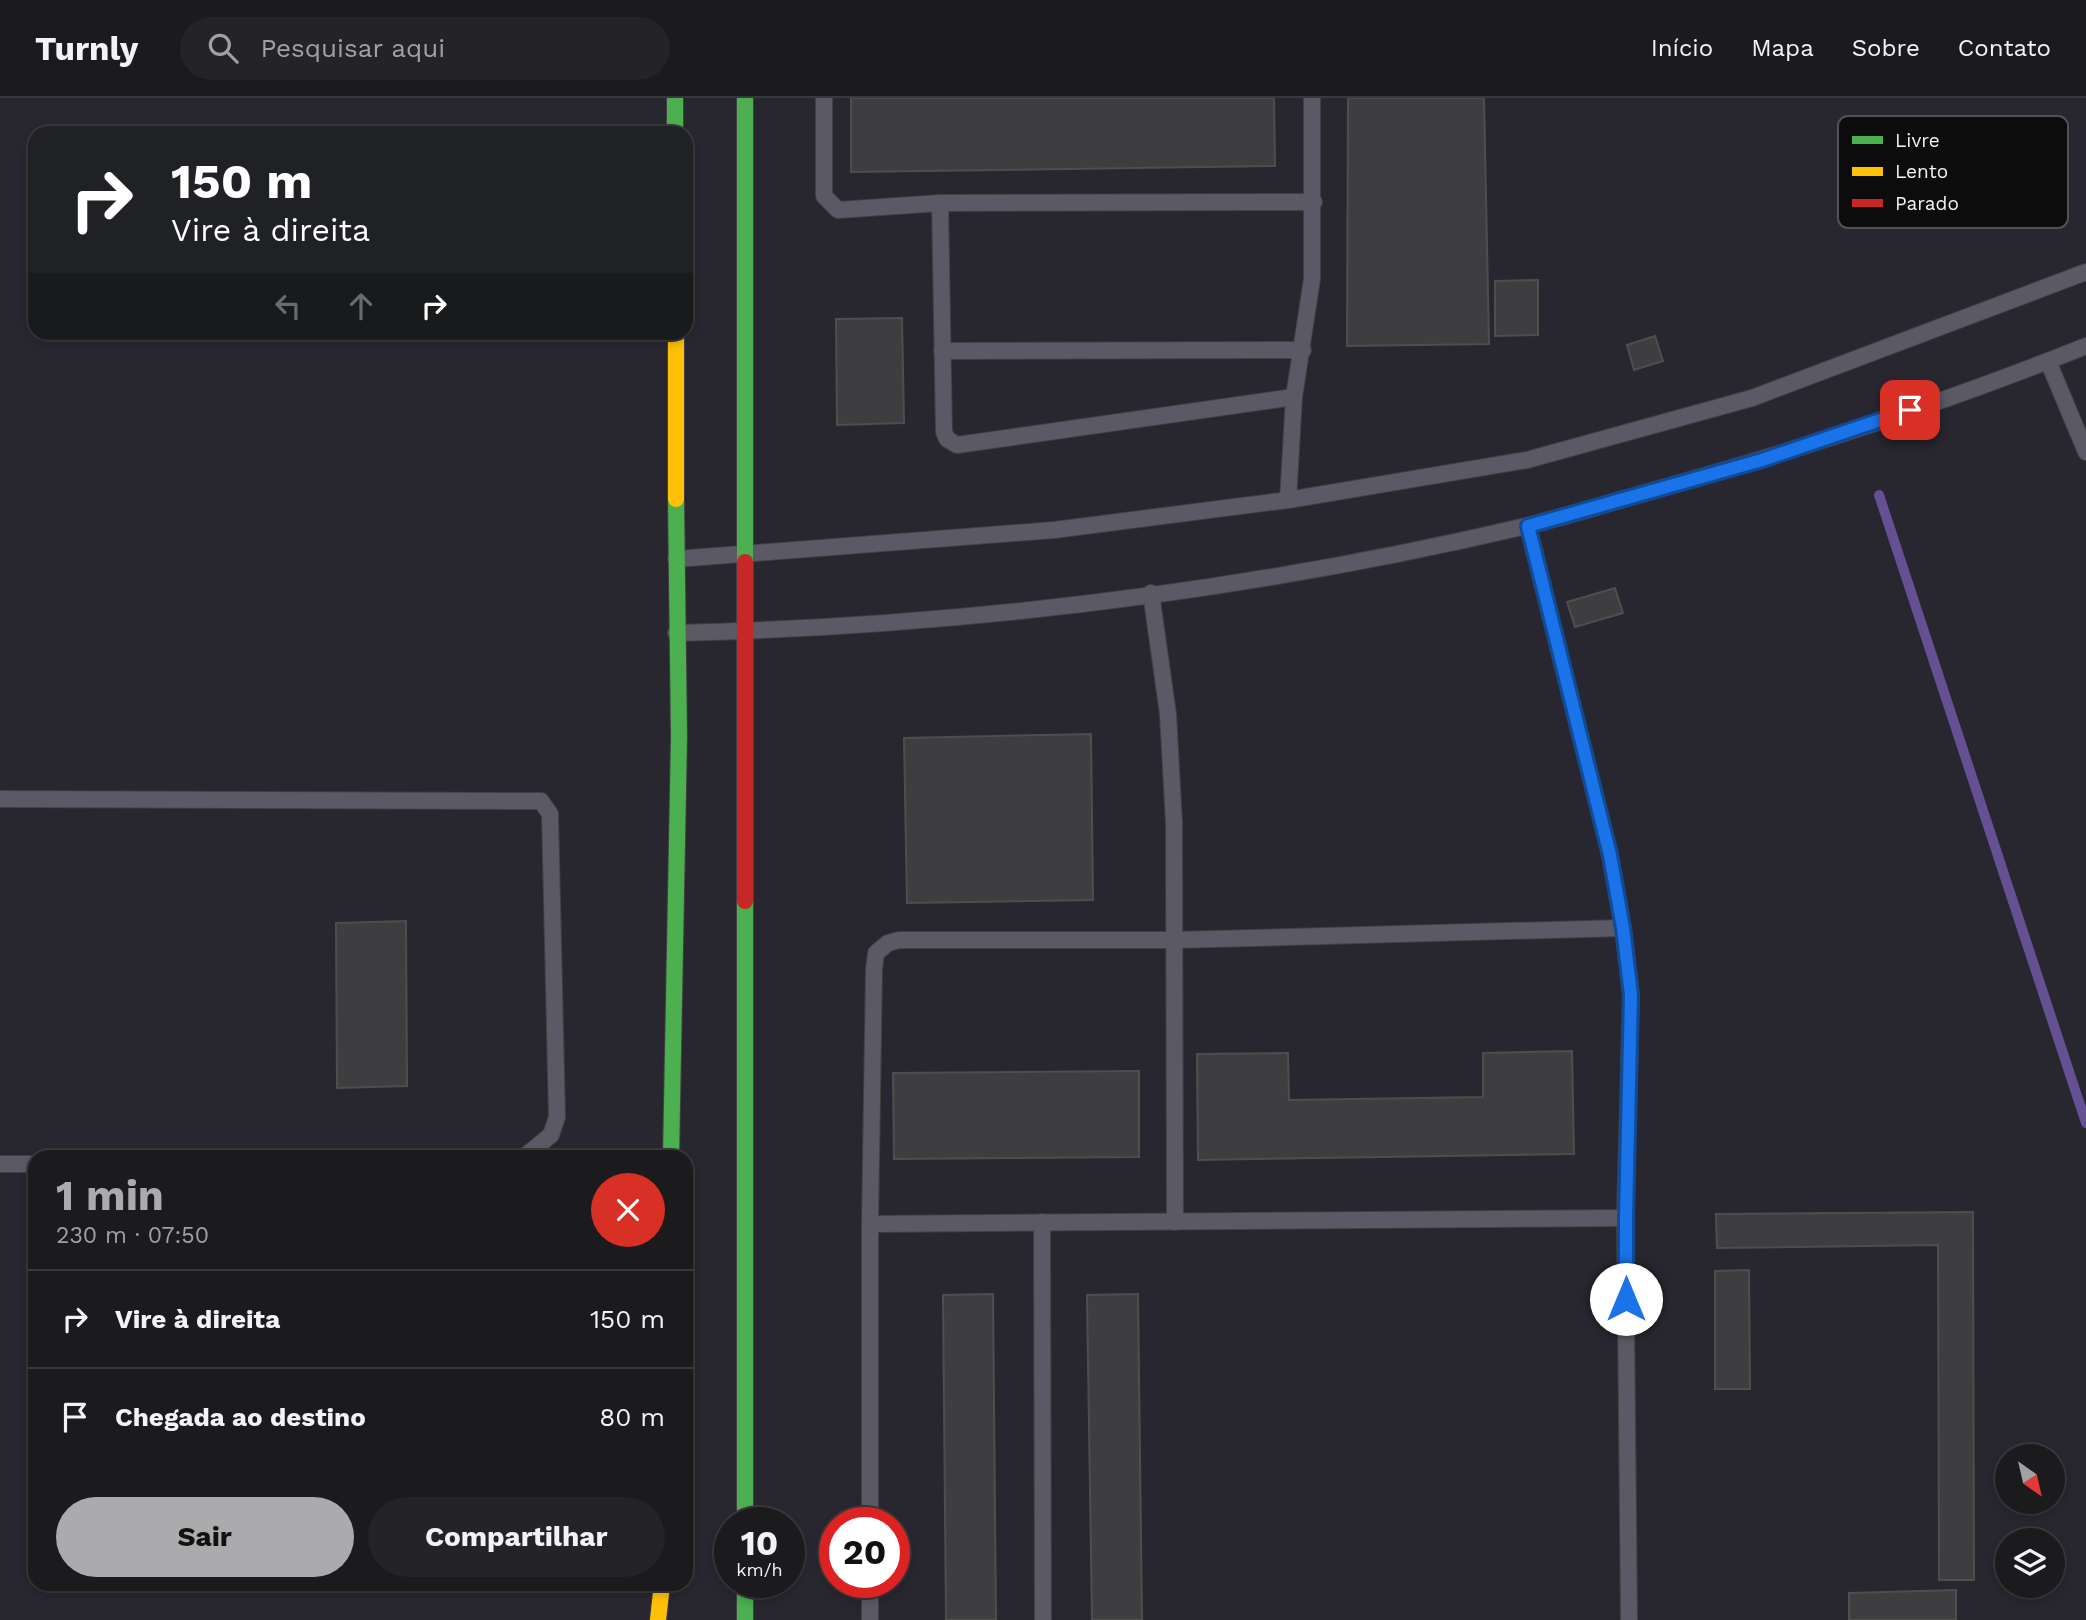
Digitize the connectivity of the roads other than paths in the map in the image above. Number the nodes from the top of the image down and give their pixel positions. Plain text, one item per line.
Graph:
1 (675, 98) edge
2 (745, 98) edge
3 (824, 98) edge
4 (1312, 98) edge
5 (675, 126) edge
6 (1314, 202) junction
7 (940, 203) junction
8 (2086, 272) edge
9 (676, 340) edge
10 (2086, 346) edge
11 (1303, 349) junction
12 (942, 351) junction
13 (2048, 361) junction
14 (1294, 397) junction
15 (2086, 452) edge
16 (1289, 500) junction
17 (1528, 526) junction
18 (744, 555) junction
19 (676, 559) junction
20 (1152, 593) junction
21 (744, 631) junction
22 (676, 632) junction
23 (0, 799) edge
24 (1623, 928) junction
25 (1175, 940) junction
26 (533, 1150) edge
27 (671, 1150) edge
28 (0, 1164) edge
29 (28, 1164) edge
30 (1626, 1218) junction
31 (1042, 1222) junction
32 (1175, 1222) junction
33 (870, 1224) junction
34 (745, 1507) edge
35 (870, 1507) edge
36 (661, 1591) edge
37 (745, 1598) edge
38 (870, 1598) edge
39 (658, 1620) edge
40 (745, 1620) edge
41 (870, 1620) edge
42 (1042, 1620) edge
43 (1629, 1620) edge

1 - 5 street
2 - 18 street
3 - 7 lane
4 - 6 lane
6 - 7 lane
6 - 11 lane
7 - 12 lane
8 - 16 lane
9 - 19 street
10 - 13 lane
11 - 12 lane
11 - 14 lane
12 - 14 lane
13 - 15 lane
13 - 17 lane
14 - 16 lane
16 - 18 lane
17 - 20 lane
17 - 24 lane
18 - 19 lane
18 - 21 street
19 - 22 street
20 - 21 lane
20 - 25 lane
21 - 22 lane
21 - 34 street
22 - 27 street
23 - 26 lane
24 - 25 lane
24 - 30 lane
25 - 32 lane
25 - 33 lane
28 - 29 lane
30 - 32 lane
30 - 43 lane
31 - 32 lane
31 - 33 lane
31 - 42 lane
33 - 35 lane
36 - 39 street
37 - 40 street
38 - 41 lane

